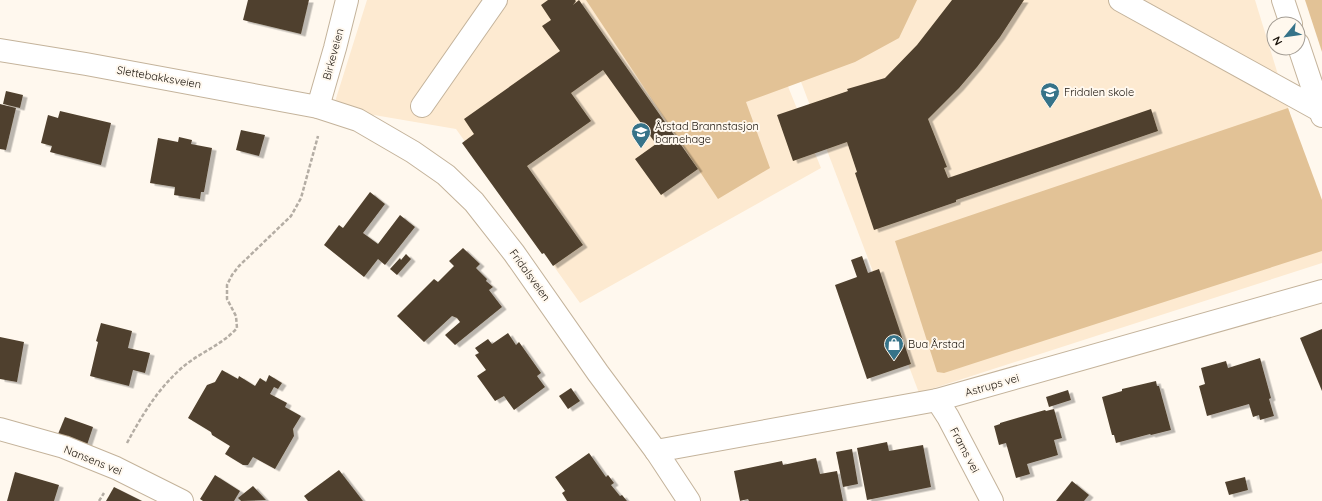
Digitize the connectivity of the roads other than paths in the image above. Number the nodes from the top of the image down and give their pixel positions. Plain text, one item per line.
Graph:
1 (347, 0) edge
2 (496, 0) edge
3 (1120, 0) edge
4 (1283, 0) edge
5 (1288, 16) edge
6 (0, 50) edge
7 (1302, 56) edge
8 (422, 106) dead end
9 (318, 107) junction
10 (1321, 114) edge
11 (1322, 292) edge
12 (937, 400) junction
13 (0, 429) edge
14 (656, 451) junction
15 (182, 501) edge
16 (689, 501) edge
17 (992, 501) edge

1 - 9 street, Birkeveien
2 - 8 street
3 - 10 street
4 - 5 street
6 - 9 street, Slettebakksveien
7 - 10 street
9 - 14 street, Fridalsveien
11 - 12 street, Astrups vei
12 - 14 street, Astrups vei
12 - 17 street, Frams vei
13 - 15 street, Nansens vei
14 - 16 street, Fridalsveien

